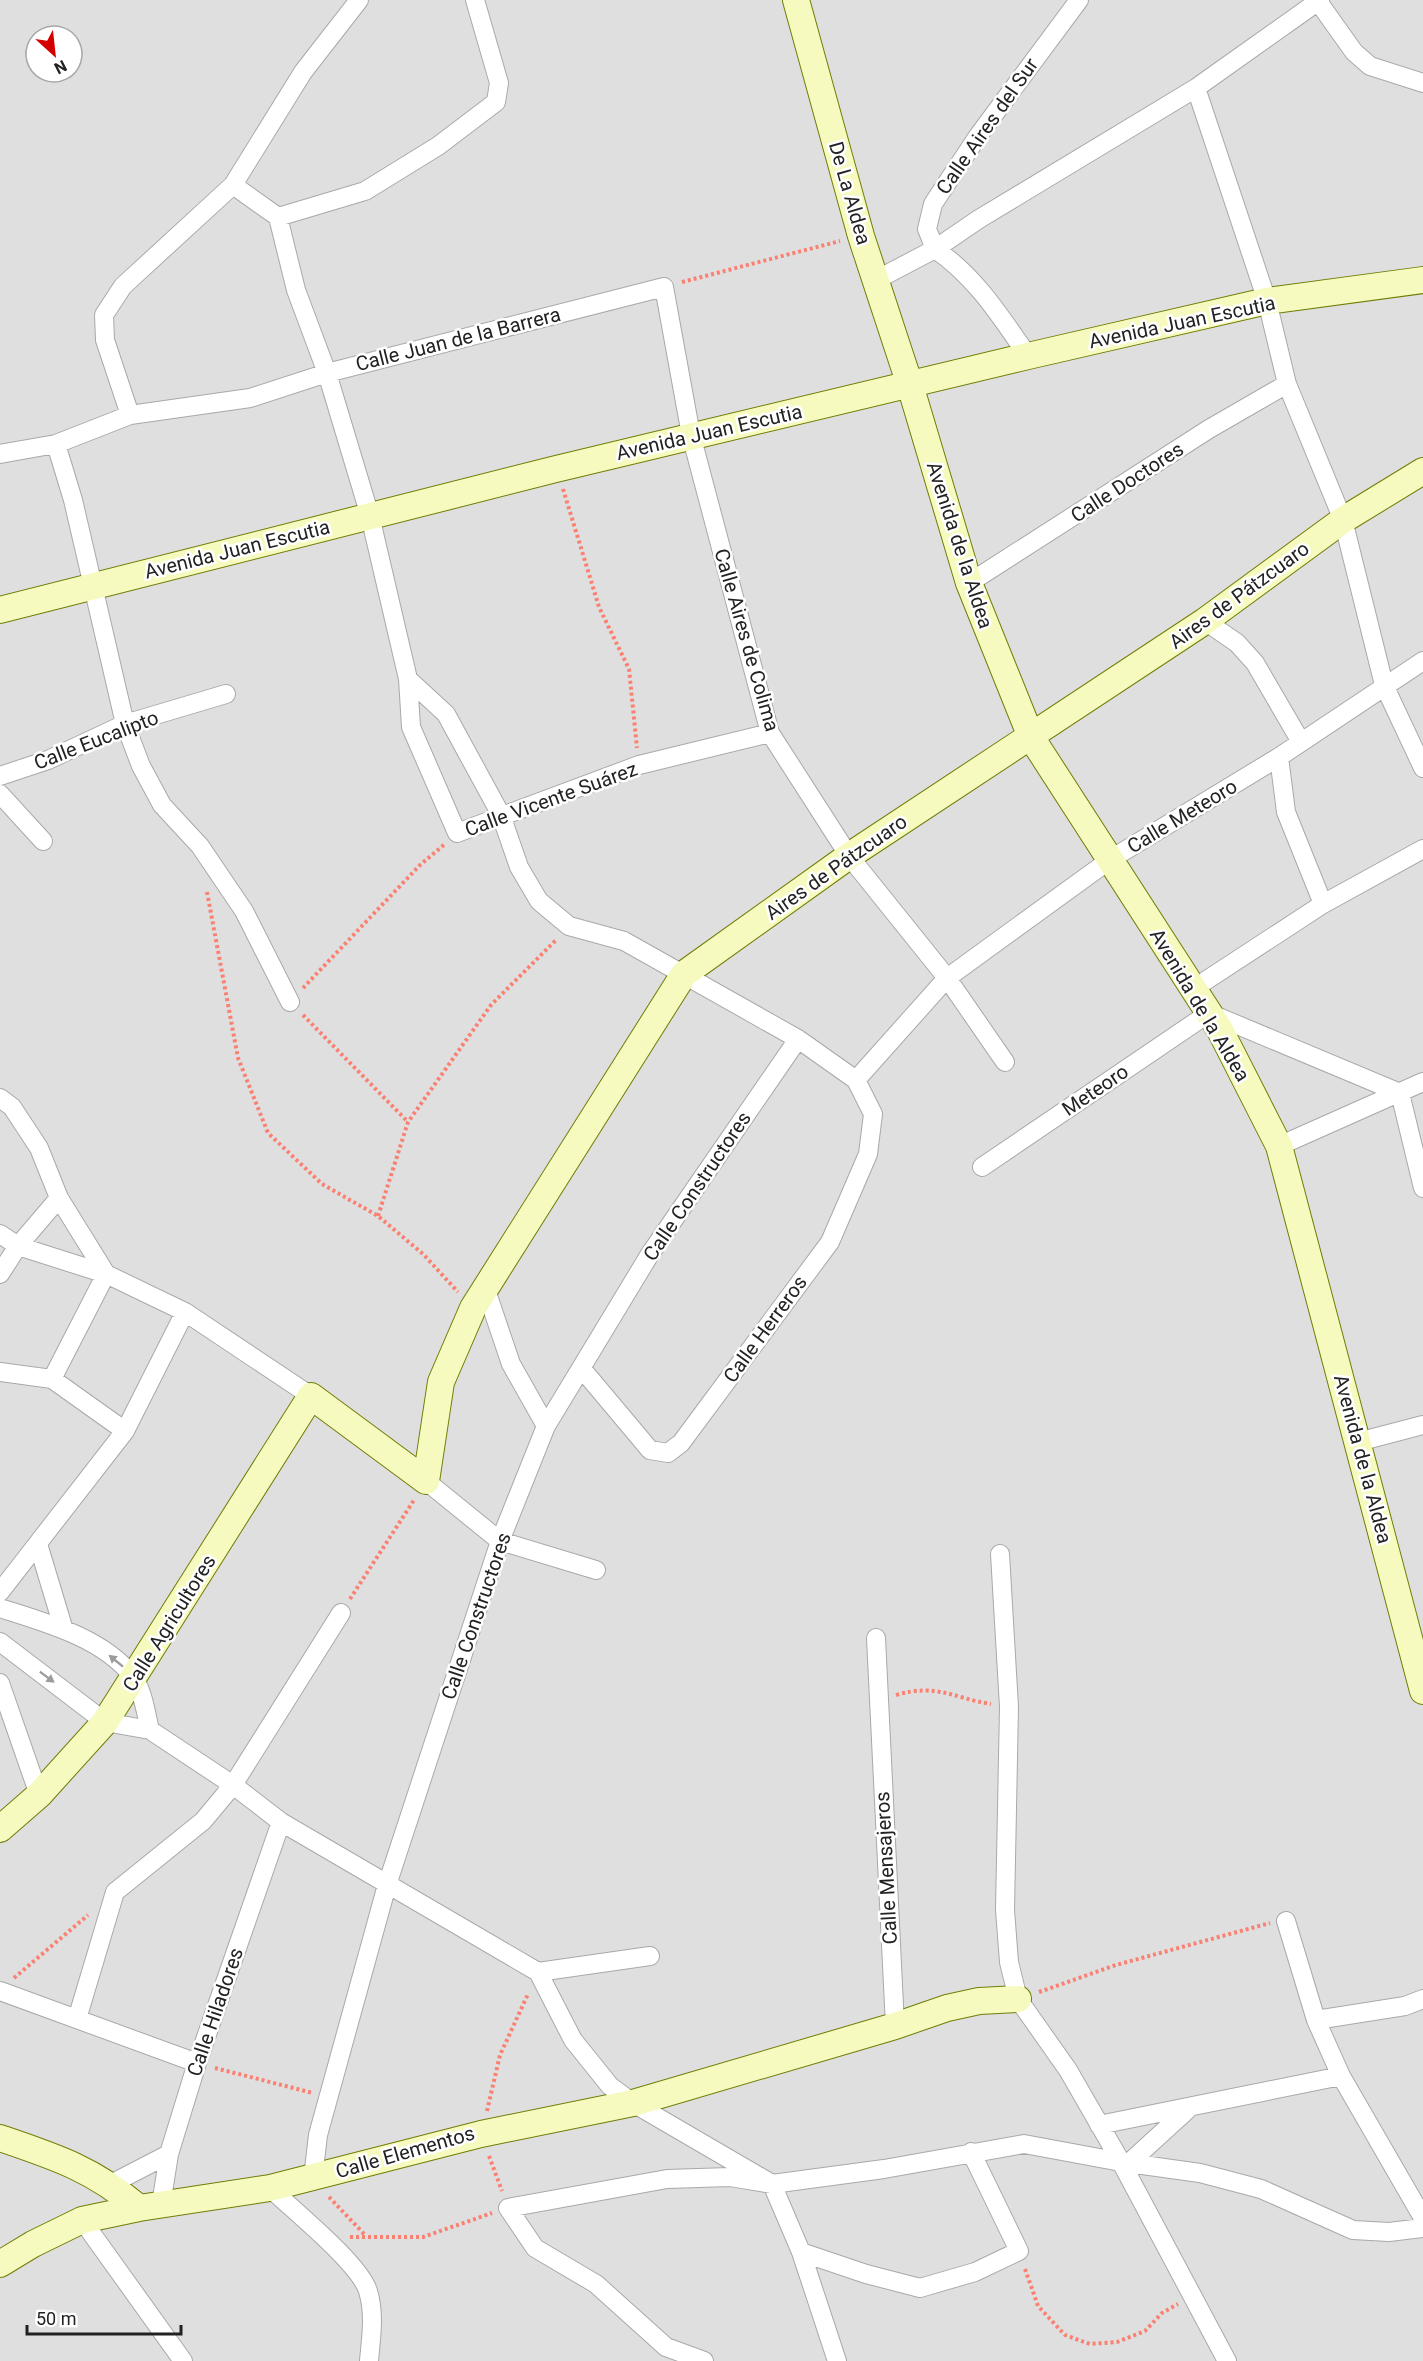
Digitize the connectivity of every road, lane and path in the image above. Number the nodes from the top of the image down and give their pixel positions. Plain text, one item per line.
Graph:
1 (359, 0) edge
2 (474, 0) edge
3 (796, 0) edge
4 (1079, 0) edge
5 (1318, 0) edge
6 (1423, 83) edge
7 (1196, 88) junction
8 (233, 185) junction
9 (278, 217) junction
10 (861, 236) junction
11 (935, 249) junction
12 (876, 280) junction
13 (1423, 280) edge
14 (664, 287) junction
15 (1267, 301) junction
16 (1028, 356) junction
17 (327, 373) junction
18 (1287, 384) junction
19 (910, 385) junction
20 (130, 415) junction
21 (691, 435) junction
22 (56, 444) junction
23 (0, 454) edge
24 (556, 469) junction
25 (1423, 471) edge
26 (369, 516) junction
27 (1343, 520) junction
28 (969, 583) junction
29 (93, 586) junction
30 (0, 610) edge
31 (1205, 621) junction
32 (1423, 661) edge
33 (408, 679) junction
34 (1384, 685) junction
35 (226, 694) dead end
36 (125, 724) junction
37 (770, 732) junction
38 (1031, 737) junction
39 (1301, 742) junction
40 (1279, 757) junction
41 (639, 765) junction
42 (1423, 768) edge
43 (0, 776) edge
44 (0, 794) edge
45 (501, 815) junction
46 (457, 833) junction
47 (43, 842) dead end
48 (1423, 849) edge
49 (849, 856) junction
50 (1111, 860) junction
51 (206, 881) dead end
52 (1323, 904) junction
53 (569, 926) junction
54 (684, 974) junction
55 (947, 978) junction
56 (1193, 989) junction
57 (290, 1002) junction
58 (1209, 1013) junction
59 (798, 1039) junction
60 (1005, 1062) dead end
61 (856, 1080) junction
62 (1423, 1082) edge
63 (1400, 1093) junction
64 (0, 1098) edge
65 (408, 1122) junction
66 (1279, 1146) junction
67 (982, 1167) dead end
68 (1423, 1188) edge
69 (59, 1198) junction
70 (378, 1216) junction
71 (0, 1234) edge
72 (18, 1245) junction
73 (0, 1274) edge
74 (106, 1274) junction
75 (479, 1299) junction
76 (185, 1312) junction
77 (582, 1369) junction
78 (0, 1372) edge
79 (52, 1379) junction
80 (311, 1396) junction
81 (1423, 1425) edge
82 (546, 1426) junction
83 (125, 1431) junction
84 (1358, 1442) junction
85 (426, 1481) junction
86 (500, 1541) junction
87 (38, 1544) junction
88 (1000, 1554) dead end
89 (596, 1570) dead end
90 (0, 1592) edge
91 (0, 1608) edge
92 (341, 1613) joint
93 (63, 1627) junction
94 (876, 1638) dead end
95 (0, 1642) edge
96 (135, 1678) junction
97 (0, 1683) edge
98 (1423, 1692) edge
99 (1009, 1707) junction
100 (878, 1711) junction
101 (105, 1722) junction
102 (150, 1730) junction
103 (233, 1785) junction
104 (39, 1795) junction
105 (281, 1822) junction
106 (0, 1829) edge
107 (387, 1885) junction
108 (115, 1892) junction
109 (1286, 1921) joint
110 (650, 1956) dead end
111 (538, 1972) junction
112 (0, 1991) edge
113 (1018, 1999) junction
114 (1423, 2000) edge
115 (77, 2019) junction
116 (1316, 2020) junction
117 (895, 2026) junction
118 (197, 2063) junction
119 (1341, 2076) junction
120 (330, 2098) junction
121 (633, 2103) junction
122 (1189, 2109) junction
123 (1099, 2125) junction
124 (481, 2134) junction
125 (0, 2139) edge
126 (971, 2152) junction
127 (169, 2154) junction
128 (1125, 2163) junction
129 (312, 2178) junction
130 (111, 2184) junction
131 (772, 2184) junction
132 (270, 2188) junction
133 (150, 2206) junction
134 (508, 2208) junction
135 (1423, 2218) edge
136 (82, 2220) junction
137 (1423, 2228) edge
138 (365, 2235) junction
139 (324, 2239) junction
140 (1019, 2251) junction
141 (801, 2252) junction
142 (0, 2265) edge
143 (1191, 2296) junction
144 (183, 2361) edge
145 (369, 2361) edge
146 (704, 2361) edge
147 (837, 2361) edge
148 (1227, 2361) edge

1 - 8 street
2 - 9 street
3 - 10 street, De La Aldea
4 - 11 street, Calle Aires del Sur
5 - 6 street
5 - 7 street
7 - 11 street
7 - 15 street
8 - 9 street
8 - 20 street
9 - 17 street
10 - 12 street, De La Aldea
10 - 14 path
11 - 12 street
11 - 16 street
12 - 19 street, De La Aldea
13 - 15 street, Avenida Juan Escutia
14 - 17 street, Calle Juan de la Barrera
14 - 21 street, Calle Aires de Colima
15 - 16 street, Avenida Juan Escutia
15 - 18 street
16 - 19 street, Avenida Juan Escutia
17 - 20 street, Calle Juan de la Barrera
17 - 26 street
18 - 27 street
18 - 28 street, Calle Doctores
19 - 21 street, Avenida Juan Escutia
19 - 28 street, Avenida de la Aldea
20 - 22 street, Calle Juan de la Barrera
21 - 24 street, Avenida Juan Escutia
21 - 37 street, Calle Aires de Colima
22 - 23 street, Calle Juan de la Barrera
22 - 29 street
24 - 26 street, Avenida Juan Escutia
24 - 41 path
25 - 27 street, Aires de Pátzcuaro
26 - 29 street, Avenida Juan Escutia
26 - 33 street
27 - 31 street, Aires de Pátzcuaro
27 - 34 street
28 - 38 street, Avenida de la Aldea
29 - 30 street, Avenida Juan Escutia
29 - 36 street
31 - 38 street, Aires de Pátzcuaro
31 - 39 street
32 - 34 street, Calle Meteoro
33 - 45 street
33 - 46 street
34 - 39 street, Calle Meteoro
34 - 42 street
35 - 36 street, Calle Eucalipto
36 - 43 street, Calle Eucalipto
36 - 57 street
37 - 41 street, Calle Vicente Suárez
37 - 49 street, Calle Aires de Colima
38 - 49 street, Aires de Pátzcuaro
38 - 50 street, Avenida de la Aldea
39 - 40 street, Calle Meteoro
40 - 50 street, Calle Meteoro
40 - 52 street
41 - 45 street, Calle Vicente Suárez
44 - 47 street
45 - 46 street, Calle Vicente Suárez
45 - 53 street
46 - 57 path, Calle Vicente Suárez
48 - 52 street
49 - 54 street, Aires de Pátzcuaro
49 - 55 street, Calle Aires de Colima
50 - 55 street, Calle Meteoro
50 - 56 street, Avenida de la Aldea
51 - 70 path
52 - 56 street
53 - 54 street
53 - 65 path
54 - 59 street
54 - 75 street, Aires de Pátzcuaro
55 - 60 street, Calle Aires de Colima
55 - 61 street, Calle Meteoro
56 - 58 street, Avenida de la Aldea
57 - 65 path
58 - 63 street
58 - 66 street, Avenida de la Aldea
58 - 67 street, Meteoro
59 - 61 street
59 - 77 street, Calle Constructores
61 - 77 street, Calle Herreros
62 - 63 street
63 - 66 street
63 - 68 street
64 - 69 street
65 - 70 path
66 - 84 street, Avenida de la Aldea
69 - 72 street
69 - 74 street
70 - 75 path
71 - 72 street
72 - 73 street
72 - 74 street
74 - 76 street
74 - 79 street
75 - 82 street
75 - 85 street, Aires de Pátzcuaro
76 - 80 street
76 - 83 street
77 - 82 street, Calle Constructores
78 - 79 street
79 - 83 street
80 - 85 street
80 - 96 street, Calle Agricultores
81 - 84 street
82 - 86 street, Calle Constructores
83 - 87 street
84 - 98 street, Avenida de la Aldea
85 - 86 street
85 - 92 path
86 - 89 street
86 - 107 street, Calle Constructores
87 - 90 street
87 - 93 street
88 - 99 street
91 - 93 street
92 - 103 street
96 -> 93 street
94 - 100 street, Calle Mensajeros
95 -> 101 street
96 - 101 street, Calle Agricultores
96 - 102 street
97 - 104 street
99 - 100 path
99 - 113 street
100 - 117 street, Calle Mensajeros
101 - 102 street
101 - 104 street, Calle Agricultores
102 - 103 street
103 - 105 street
103 - 108 street
104 - 106 street, Calle Agricultores
105 - 107 street
105 - 118 street, Calle Hiladores
107 - 111 street
107 - 120 street, Calle Constructores
108 - 112 path
108 - 115 street
109 - 113 path
109 - 116 street
110 - 111 street
111 - 121 street
111 - 124 path, Calle Elementos
112 - 115 street
113 - 117 street
113 - 123 street
114 - 116 street
115 - 118 street
116 - 119 street
117 - 121 street
118 - 120 path
118 - 127 street, Calle Hiladores
119 - 122 street
119 - 135 street
120 - 129 street, Calle Constructores
121 - 124 street
121 - 131 street
122 - 123 street
122 - 128 street
123 - 128 street
124 - 129 street, Calle Elementos
124 - 134 path
125 - 130 street
126 - 128 street
126 - 131 street
126 - 140 street
127 - 130 street
127 - 133 street, Calle Hiladores
128 - 137 street
128 - 143 street
129 - 132 street, Calle Elementos
129 - 138 path
130 - 133 street
131 - 134 street
131 - 141 street
132 - 133 street, Calle Elementos
132 - 139 street
133 - 136 street, Calle Elementos
134 - 138 path
134 - 146 street
136 - 142 street, Calle Elementos
136 - 144 street
138 - 139 path
139 - 145 street
140 - 141 street
140 - 143 path
141 - 147 street
143 - 148 street

